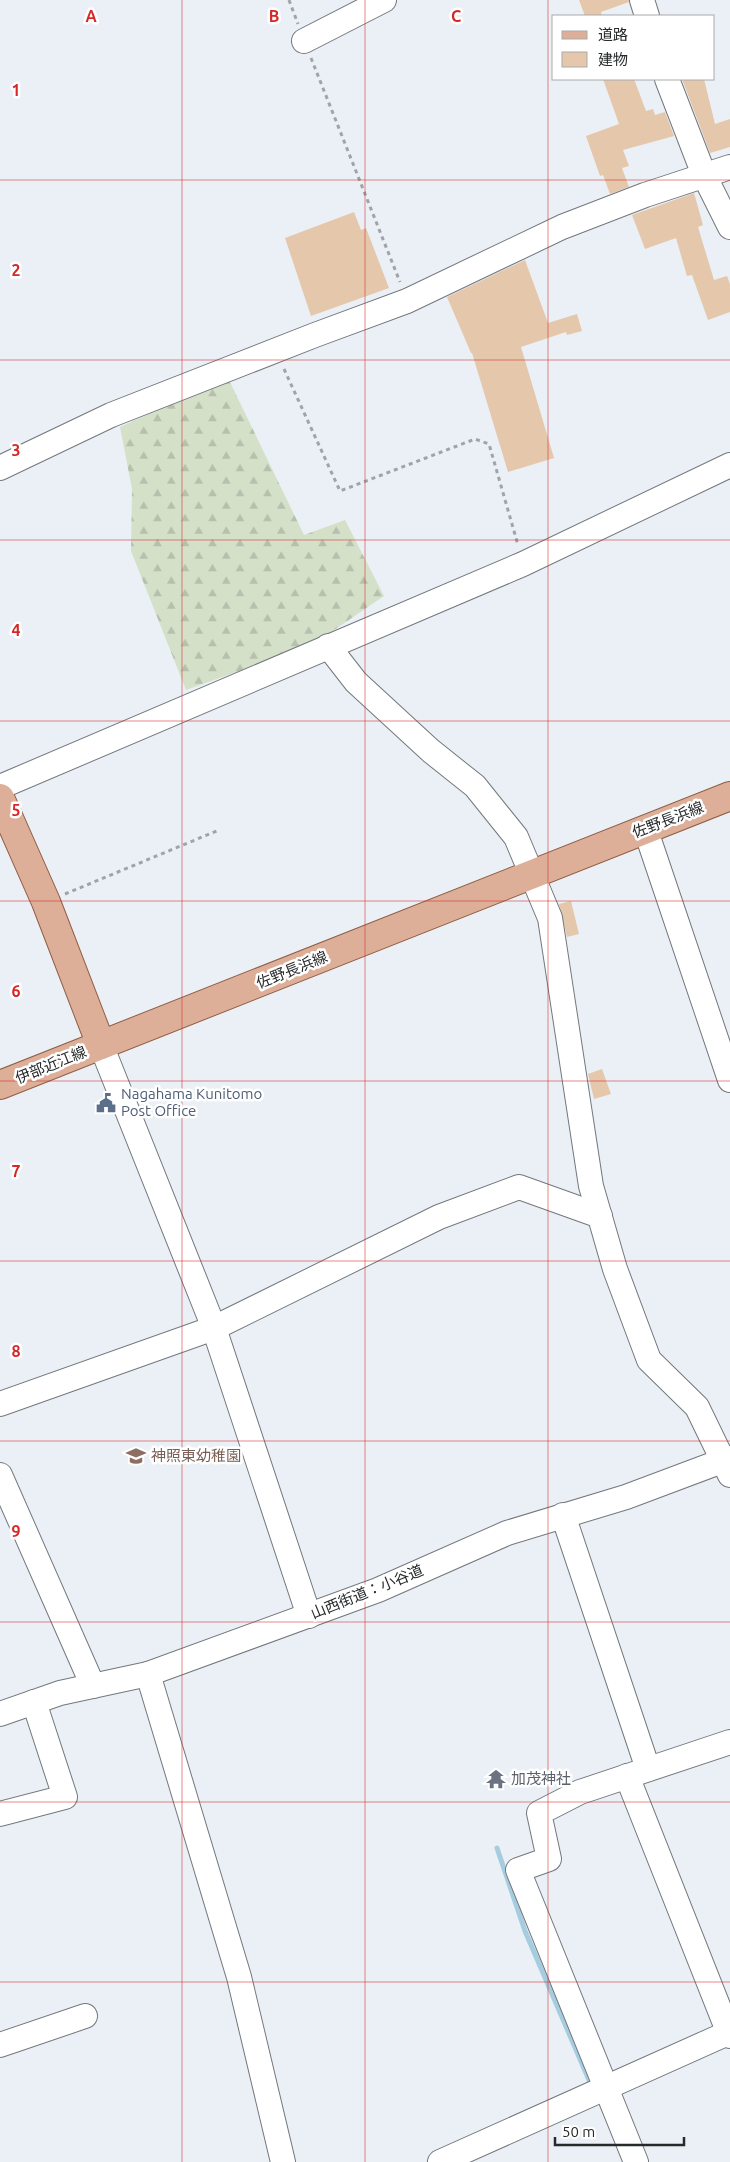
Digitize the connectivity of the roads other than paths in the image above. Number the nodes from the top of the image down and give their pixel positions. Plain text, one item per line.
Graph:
1 (384, 0) edge
2 (642, 0) edge
3 (647, 15) edge
4 (304, 41) road end
5 (667, 80) edge
6 (730, 167) edge
7 (704, 175) junction
8 (730, 227) edge
9 (730, 465) edge
10 (0, 468) edge
11 (328, 646) junction
12 (0, 787) edge
13 (730, 796) edge
14 (0, 798) edge
15 (645, 828) junction
16 (533, 874) junction
17 (101, 1045) junction
18 (730, 1080) edge
19 (0, 1085) edge
20 (600, 1216) junction
21 (214, 1328) junction
22 (0, 1404) edge
23 (727, 1465) edge
24 (0, 1475) edge
25 (563, 1514) junction
26 (309, 1616) junction
27 (148, 1674) junction
28 (93, 1686) junction
29 (34, 1702) junction
30 (0, 1714) edge
31 (730, 1742) edge
32 (638, 1773) junction
33 (0, 1814) edge
34 (85, 2016) dead end
35 (729, 2034) edge
36 (0, 2045) edge
37 (607, 2088) junction
38 (283, 2162) edge
39 (440, 2162) edge
40 (636, 2162) edge

1 - 4 street
2 - 3 street
5 - 7 street
6 - 7 street
7 - 8 street
7 - 10 street
9 - 11 street
11 - 12 street
11 - 16 street
13 - 15 main road, 佐野長浜線
14 - 17 main road
15 - 16 main road, 佐野長浜線
15 - 18 street
16 - 17 main road, 佐野長浜線
16 - 20 street
17 - 19 main road, 伊部近江線
17 - 21 street
20 - 21 street
20 - 23 street
21 - 22 street
21 - 26 street
23 - 25 street, 山西街道：小谷道
24 - 28 street
25 - 26 street, 山西街道：小谷道
25 - 32 street
26 - 27 street, 山西街道：小谷道
27 - 28 street, 山西街道：小谷道
27 - 38 street
28 - 29 street, 山西街道：小谷道
29 - 30 street, 山西街道：小谷道
29 - 33 street
31 - 32 street
32 - 35 street
32 - 37 street
34 - 36 street
35 - 37 street
37 - 39 street
37 - 40 street

